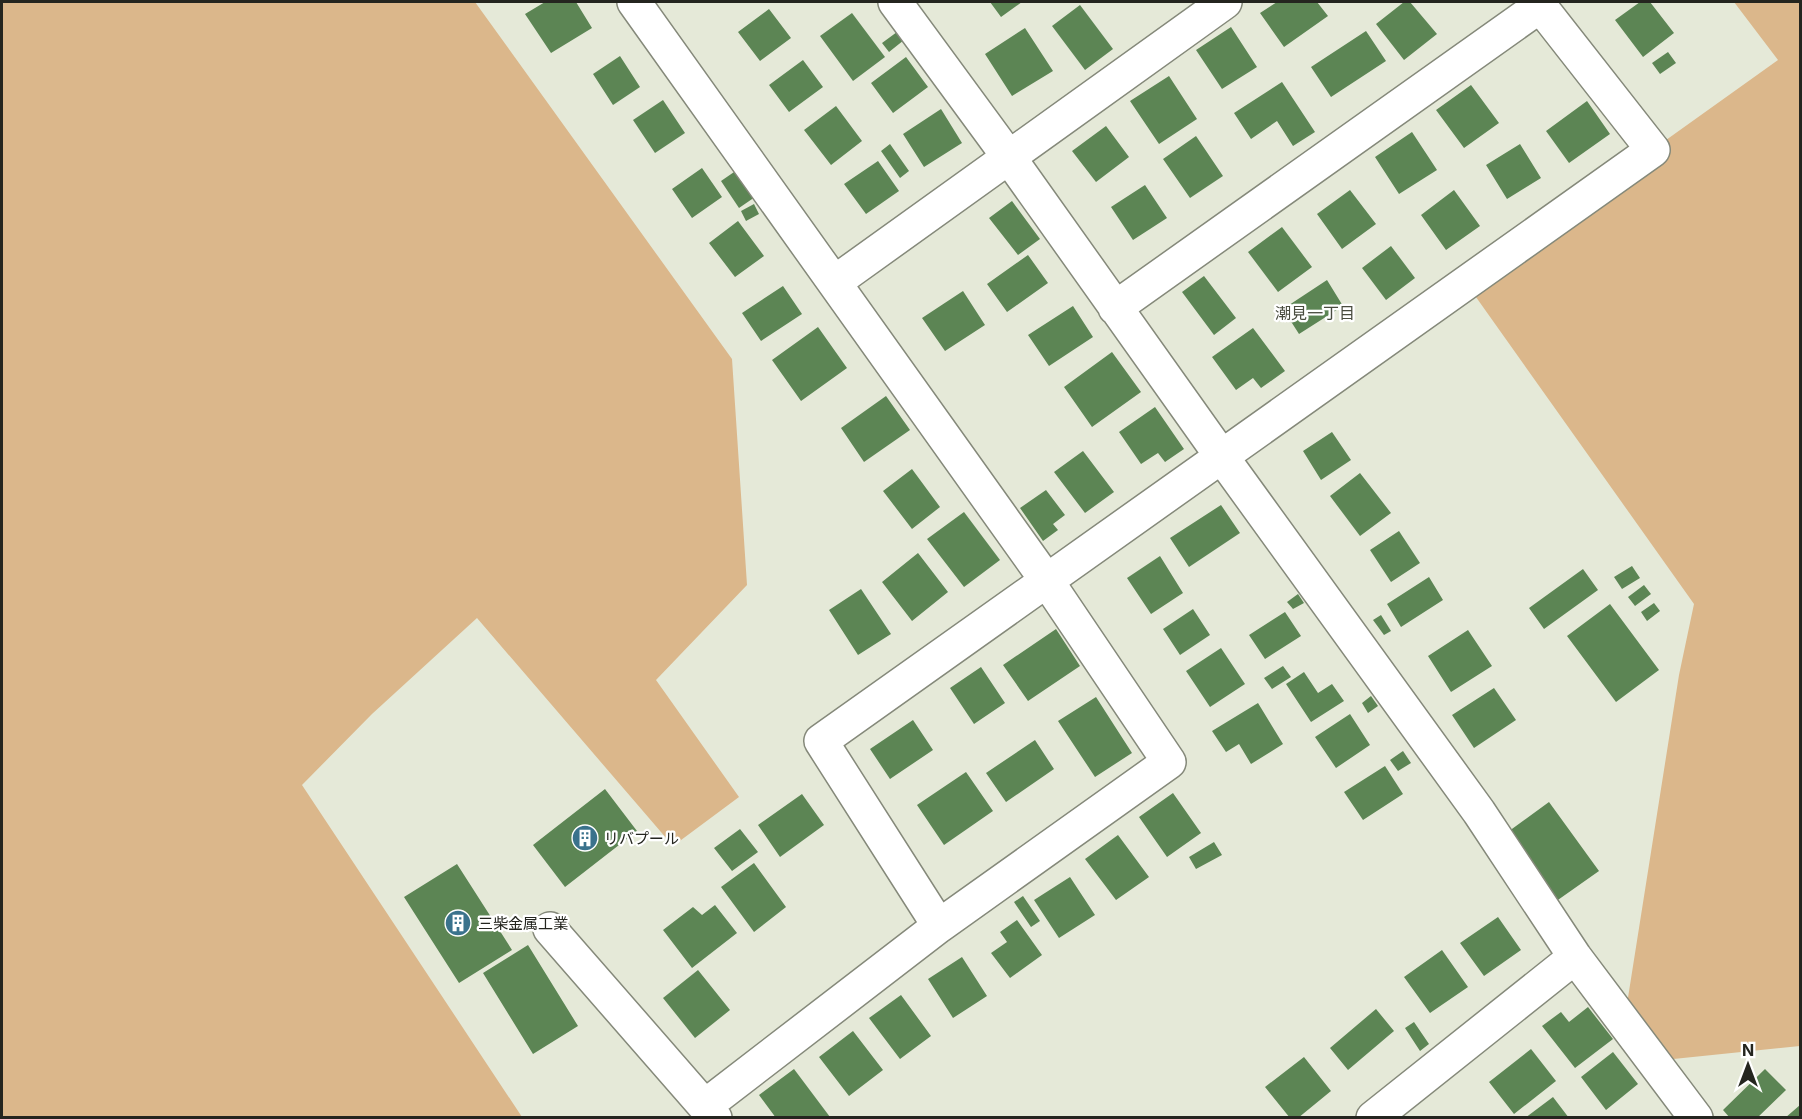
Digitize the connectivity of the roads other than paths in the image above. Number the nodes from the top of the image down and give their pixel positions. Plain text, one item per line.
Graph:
1 (634, 2) edge
2 (895, 2) edge
3 (1225, 2) edge
4 (1538, 4) edge
5 (1008, 156) junction
6 (835, 282) junction
7 (1114, 308) junction
8 (1222, 458) junction
9 (1047, 581) junction
10 (939, 926) junction
11 (550, 929) dead end
12 (1575, 957) junction
13 (710, 1112) edge
14 (1685, 1113) edge
15 (1373, 1118) edge

1 - 6 street
2 - 5 street
3 - 5 street
4 - 7 street
4 - 8 street
5 - 6 street
5 - 7 street
6 - 9 street
7 - 8 street
8 - 9 street
8 - 12 street
9 - 10 street
9 - 10 street
10 - 13 street
11 - 13 street
12 - 14 street
12 - 15 street

